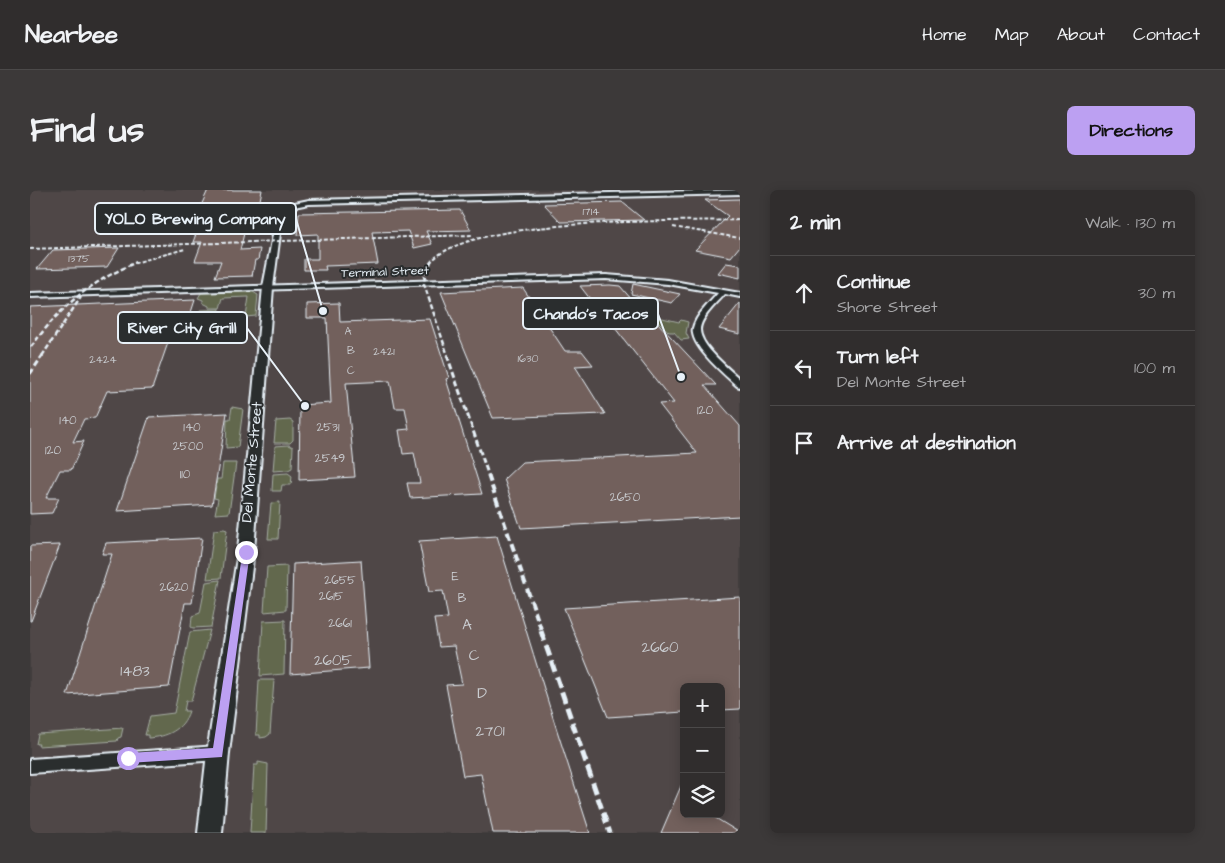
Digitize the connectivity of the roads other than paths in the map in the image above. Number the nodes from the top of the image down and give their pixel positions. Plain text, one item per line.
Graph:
1 (740, 192) edge
2 (268, 287) junction
3 (723, 292) junction
4 (30, 295) edge
5 (740, 295) edge
6 (740, 384) edge
7 (218, 753) junction
8 (30, 766) edge
9 (210, 833) edge

1 - 2 street, Del Monte Street
2 - 3 street, Terminal Street
2 - 4 street, Terminal Street
2 - 7 street, Del Monte Street
3 - 5 street, Terminal Street
3 - 6 street
7 - 8 street
7 - 9 street, Del Monte Street

